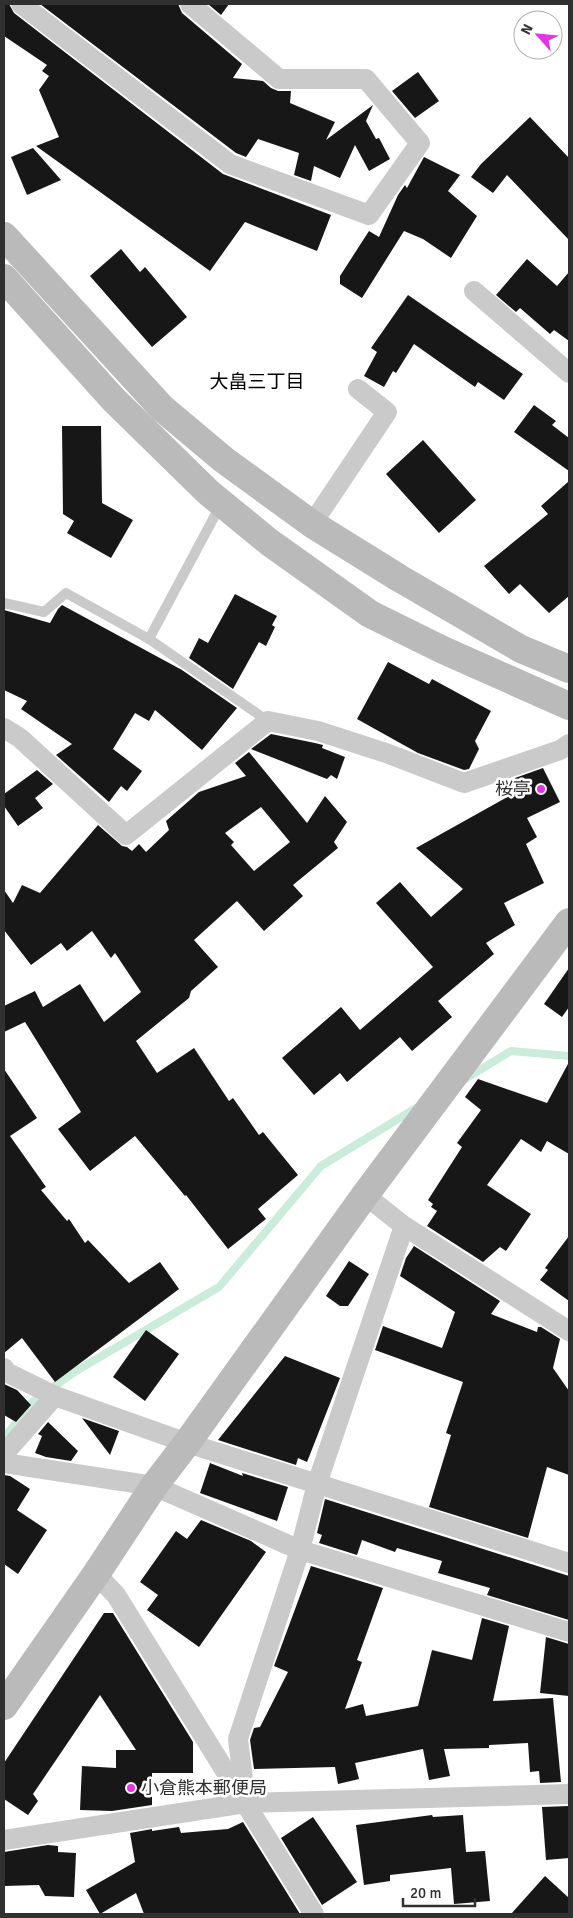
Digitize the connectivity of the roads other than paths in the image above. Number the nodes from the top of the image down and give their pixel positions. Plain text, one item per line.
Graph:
1 (21, 4) edge
2 (190, 4) edge
3 (4, 236) edge
4 (4, 278) edge
5 (474, 291) dead end
6 (569, 373) edge
7 (358, 389) dead end
8 (221, 503) junction
9 (312, 524) junction
10 (4, 603) edge
11 (149, 639) junction
12 (569, 669) edge
13 (569, 706) edge
14 (268, 721) junction
15 (4, 728) edge
16 (569, 744) edge
17 (569, 922) edge
18 (365, 1195) junction
19 (404, 1226) junction
20 (569, 1331) edge
21 (4, 1368) edge
22 (54, 1395) junction
23 (187, 1443) junction
24 (4, 1454) edge
25 (4, 1463) edge
26 (317, 1484) junction
27 (154, 1486) junction
28 (300, 1550) junction
29 (569, 1563) edge
30 (96, 1574) junction
31 (569, 1632) edge
32 (4, 1706) edge
33 (569, 1794) edge
34 (246, 1803) junction
35 (4, 1840) edge
36 (314, 1914) edge

1 - 2 street
3 - 9 street
4 - 8 street
5 - 6 street
7 - 9 street
8 - 11 lane
8 - 13 street
9 - 12 street
10 - 11 lane
11 - 14 lane
14 - 15 street
14 - 16 street
17 - 18 street
18 - 19 street
18 - 23 street
19 - 20 street
19 - 26 street
21 - 22 street
22 - 23 street
22 - 24 street
23 - 26 street
23 - 27 street
25 - 27 street
26 - 28 street
26 - 29 street
27 - 28 street
27 - 30 street
28 - 31 street
28 - 34 street
30 - 32 street
30 - 34 street
33 - 34 street
34 - 35 street
34 - 36 street

